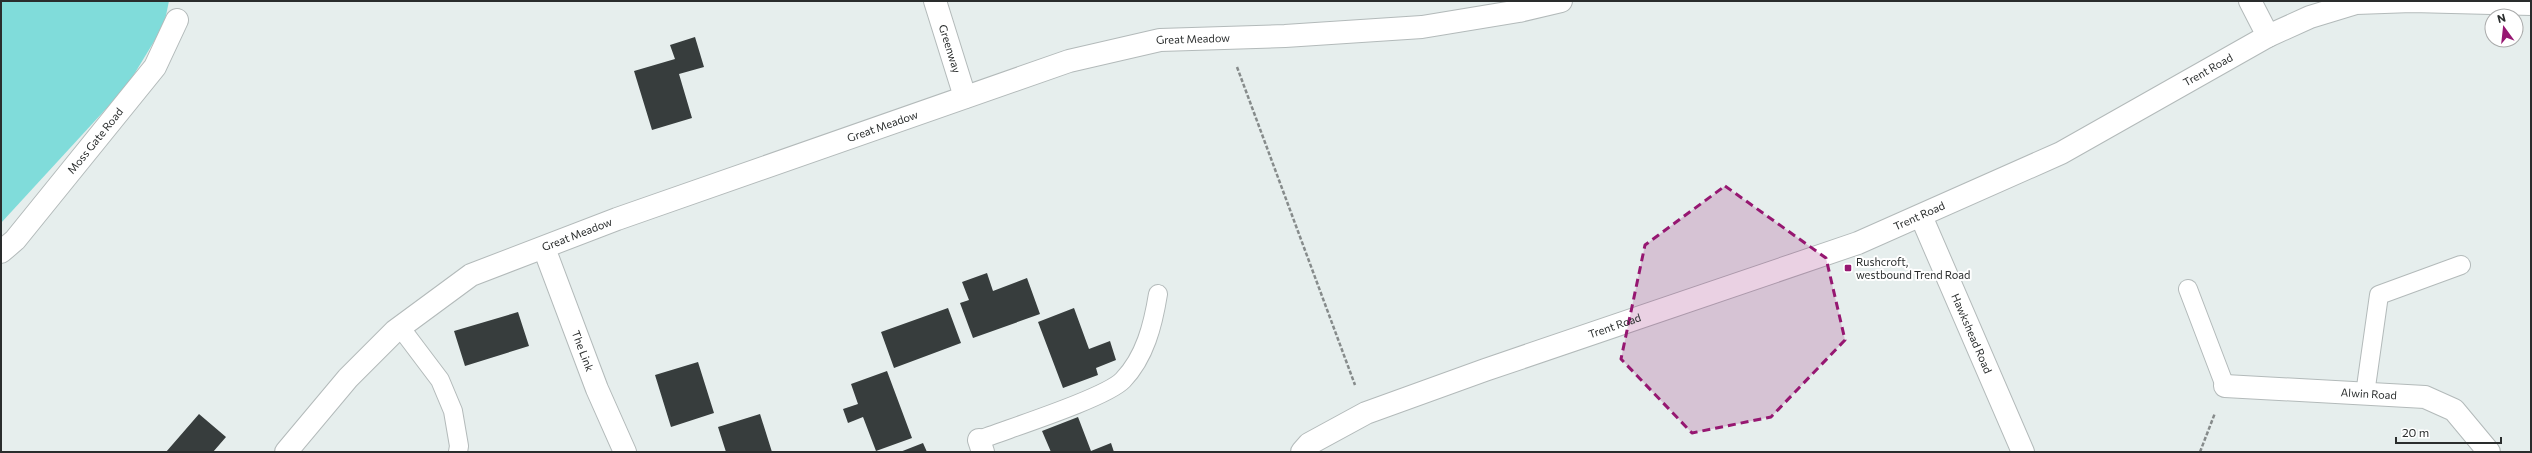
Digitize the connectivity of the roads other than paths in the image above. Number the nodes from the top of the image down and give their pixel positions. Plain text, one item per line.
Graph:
1 (935, 1) edge
2 (1561, 1) edge
3 (2250, 1) edge
4 (2531, 4) edge
5 (177, 20) dead end
6 (2268, 36) junction
7 (965, 97) junction
8 (1921, 216) junction
9 (544, 248) junction
10 (1, 252) edge
11 (2461, 265) dead end
12 (2188, 289) dead end
13 (1158, 294) dead end
14 (400, 327) junction
15 (2226, 386) joint
16 (2365, 394) junction
17 (981, 446) edge
18 (286, 452) edge
19 (458, 452) edge
20 (625, 452) edge
21 (1302, 452) edge
22 (2023, 452) edge
23 (2489, 452) edge

1 - 7 street, Greenway
2 - 7 street, Great Meadow
3 - 6 street
4 - 6 street, Trent Road
5 - 10 street, Moss Gate Road
6 - 8 street, Trent Road
7 - 9 street, Great Meadow
8 - 21 street, Trent Road
8 - 22 street, Hawkshead Road
9 - 14 street, Great Meadow
9 - 20 street, The Link
11 - 16 lane
12 - 15 lane
13 - 17 lane
14 - 18 street, Great Meadow
14 - 19 lane
15 - 16 street, Alwin Road
16 - 23 street, Alwin Road

